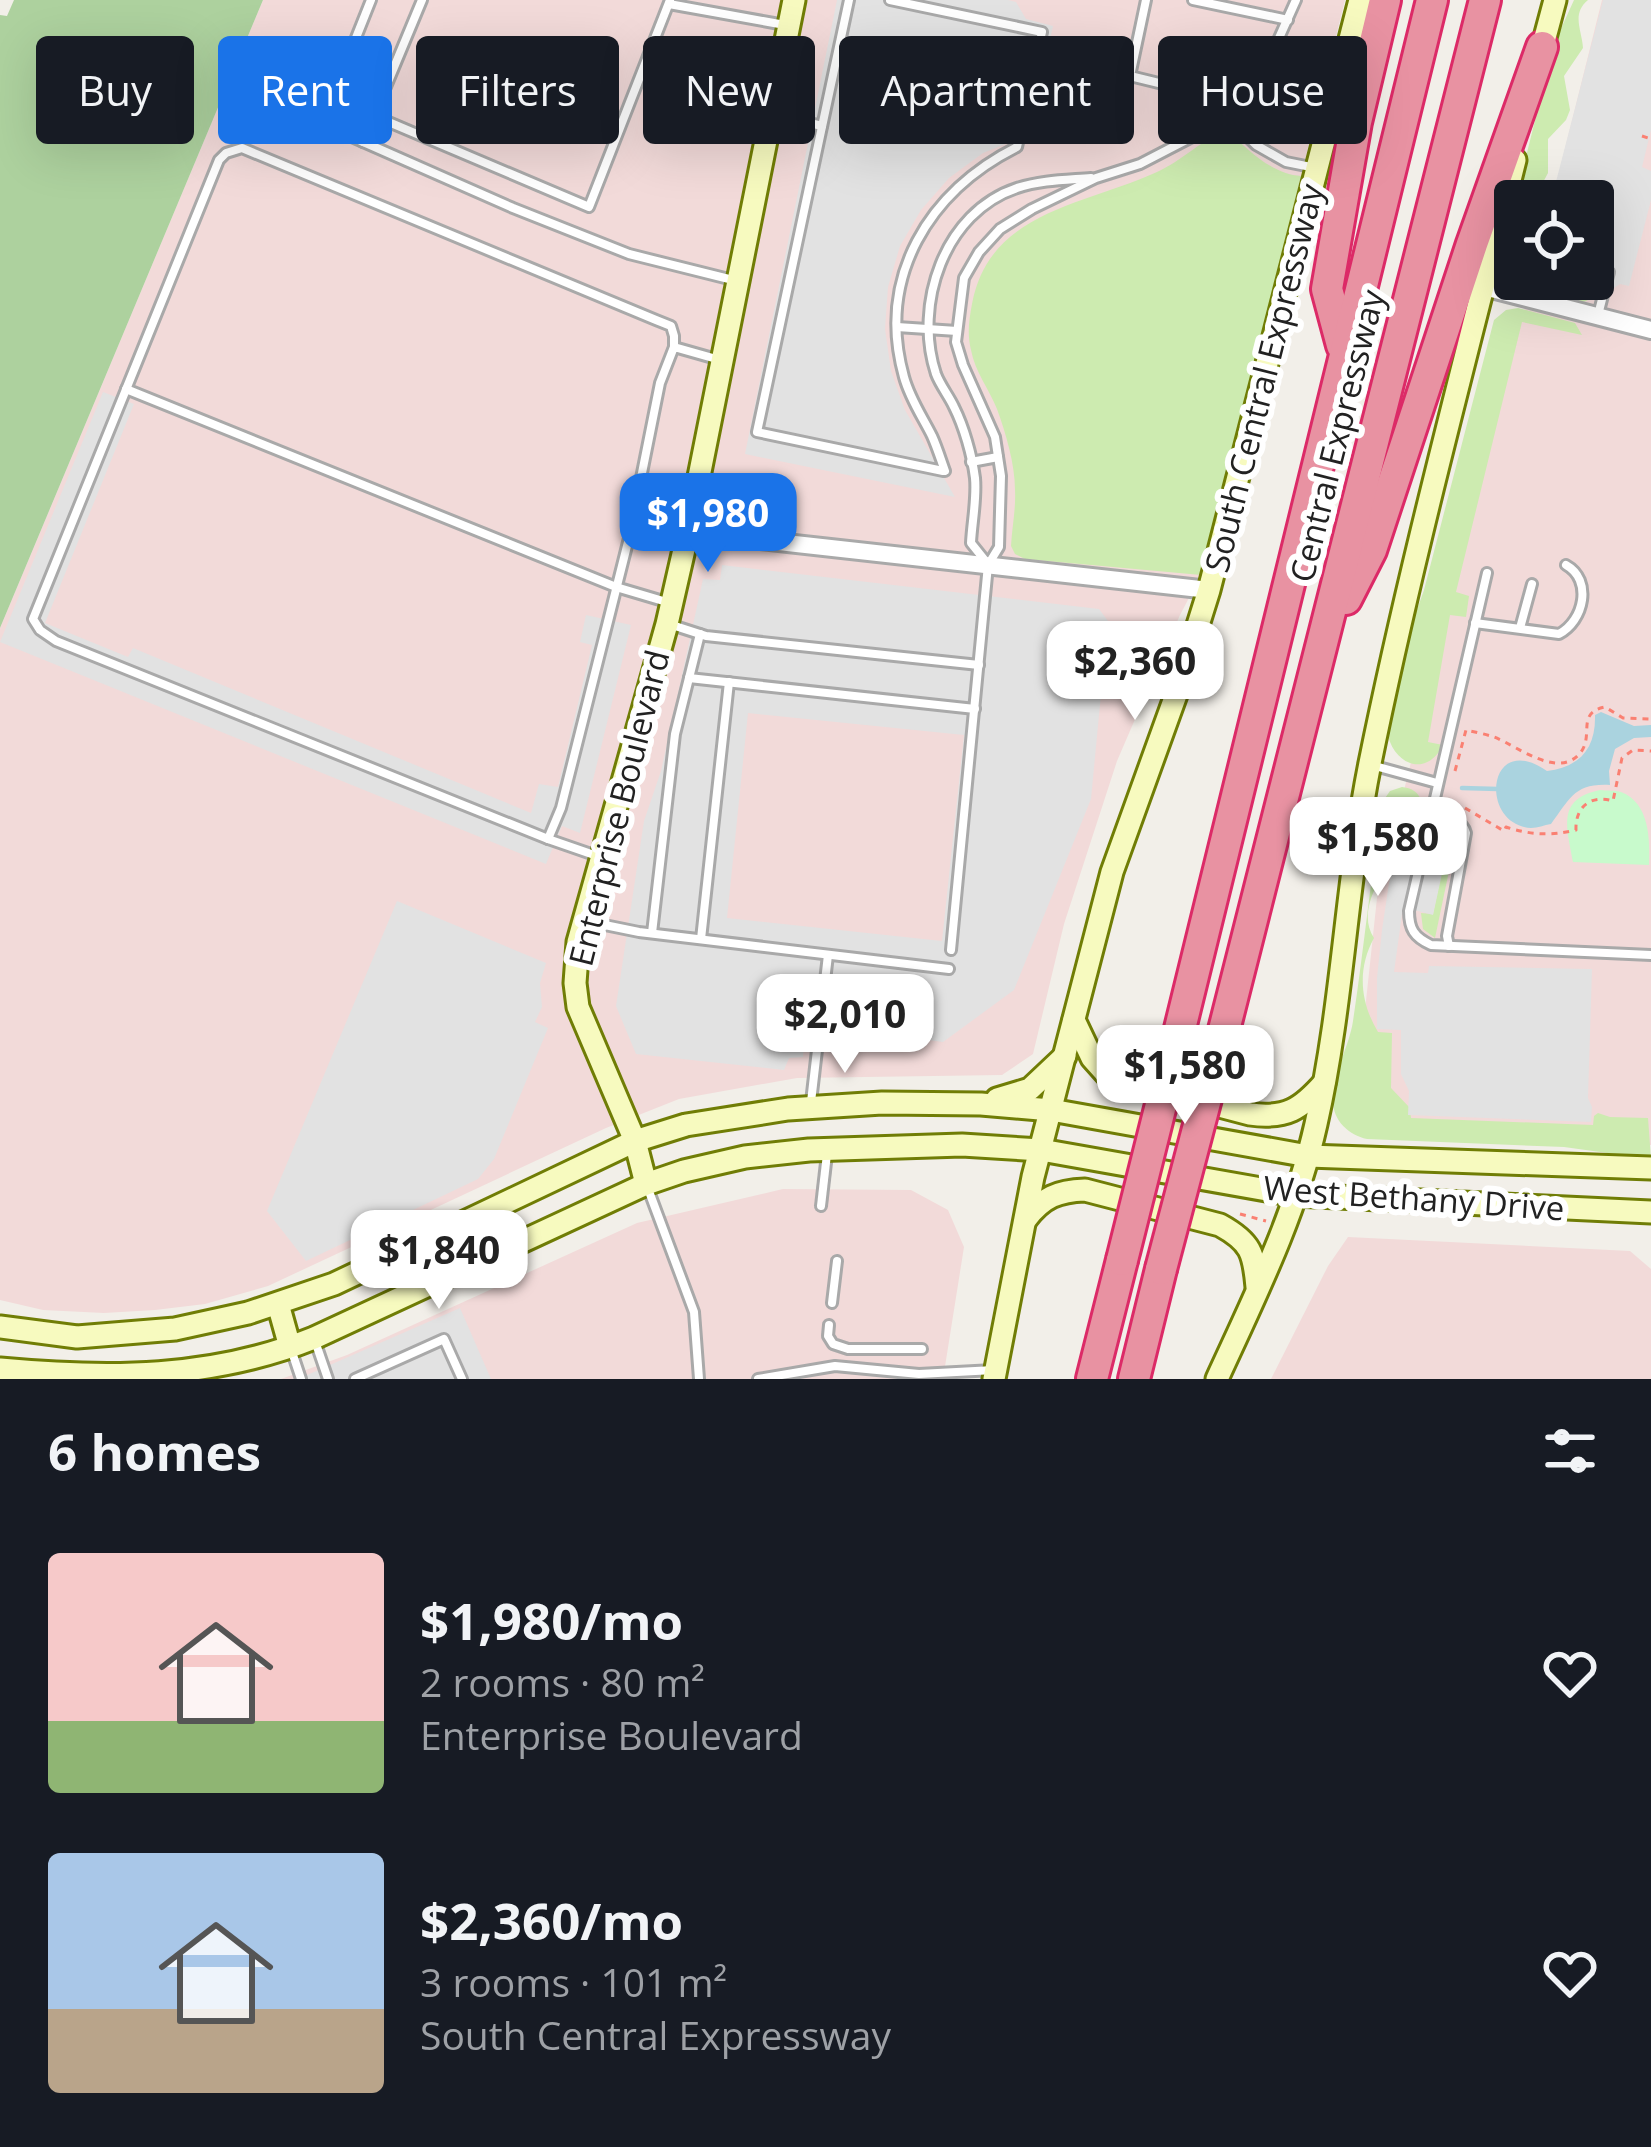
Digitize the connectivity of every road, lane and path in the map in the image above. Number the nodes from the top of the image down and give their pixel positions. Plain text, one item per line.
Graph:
1 (371, 0) edge
2 (422, 0) edge
3 (737, 0) edge
4 (794, 0) edge
5 (849, 0) edge
6 (890, 0) edge
7 (1146, 0) edge
8 (1192, 0) edge
9 (1296, 0) edge
10 (1360, 0) edge
11 (1385, 0) edge
12 (1432, 0) edge
13 (1485, 0) edge
14 (1555, 0) edge
15 (669, 2) edge
16 (734, 16) junction
17 (1288, 20) junction
18 (788, 26) junction
19 (357, 36) edge
20 (786, 36) edge
21 (1280, 36) edge
22 (1542, 47) junction
23 (392, 75) edge
24 (1158, 83) edge
25 (392, 124) edge
26 (815, 124) edge
27 (822, 126) junction
28 (1642, 136) dead end
29 (1651, 139) edge
30 (368, 144) edge
31 (764, 144) edge
32 (1179, 144) edge
33 (1255, 144) edge
34 (1318, 168) junction
35 (1096, 178) junction
36 (737, 281) junction
37 (1484, 287) junction
38 (1602, 300) edge
39 (1598, 316) junction
40 (897, 327) junction
41 (928, 329) junction
42 (1651, 330) edge
43 (957, 332) junction
44 (674, 347) junction
45 (1344, 351) junction
46 (722, 360) junction
47 (127, 389) junction
48 (998, 457) junction
49 (971, 462) junction
50 (688, 532) junction
51 (988, 565) junction
52 (1566, 565) dead end
53 (1487, 573) dead end
54 (1532, 584) dead end
55 (616, 587) junction
56 (1209, 590) junction
57 (669, 614) junction
58 (1475, 623) junction
59 (1520, 628) junction
60 (700, 634) junction
61 (1317, 658) junction
62 (979, 665) junction
63 (689, 678) junction
64 (729, 682) junction
65 (975, 709) junction
66 (1651, 719) edge
67 (1651, 751) edge
68 (1370, 765) junction
69 (1453, 779) dead end
70 (1437, 783) junction
71 (1462, 813) dead end
72 (1430, 814) junction
73 (548, 839) junction
74 (602, 858) junction
75 (584, 921) junction
76 (652, 933) junction
77 (700, 939) junction
78 (1449, 946) junction
79 (951, 950) dead end
80 (828, 955) junction
81 (1651, 955) edge
82 (949, 969) dead end
83 (1074, 1020) junction
84 (1066, 1055) junction
85 (1325, 1081) junction
86 (981, 1104) junction
87 (811, 1108) junction
88 (1052, 1110) junction
89 (635, 1141) junction
90 (827, 1150) junction
91 (1041, 1150) junction
92 (1308, 1156) junction
93 (1651, 1168) edge
94 (646, 1184) junction
95 (1295, 1195) junction
96 (821, 1206) dead end
97 (1651, 1213) edge
98 (1022, 1224) junction
99 (837, 1261) dead end
100 (1257, 1294) junction
101 (289, 1300) junction
102 (832, 1303) dead end
103 (830, 1325) dead end
104 (0, 1327) edge
105 (314, 1338) junction
106 (290, 1347) junction
107 (922, 1349) dead end
108 (0, 1369) edge
109 (995, 1375) edge
110 (301, 1379) edge
111 (328, 1379) edge
112 (355, 1379) edge
113 (462, 1379) edge
114 (699, 1379) edge
115 (758, 1379) edge
116 (1092, 1379) edge
117 (1134, 1379) edge
118 (1217, 1379) edge

1 - 19 lane
2 - 23 lane
3 - 16 lane
4 - 18 main road, Enterprise Boulevard
5 - 27 lane
6 - 40 lane
7 - 24 lane
8 - 17 lane
9 - 17 lane
10 - 34 main road, South Central Expressway
11 - 45 highway
12 - 45 highway, Central Expressway
13 - 61 highway, Central Expressway
14 - 22 main road
15 - 16 lane
15 - 25 lane
16 - 18 lane
17 - 21 lane
18 - 20 main road, Enterprise Boulevard
22 - 37 main road
22 - 61 highway
26 - 27 lane
27 - 40 lane
28 - 29 path
30 - 36 lane
31 - 36 main road, Enterprise Boulevard
32 - 35 lane
33 - 34 lane
34 - 56 main road, South Central Expressway
35 - 41 lane
35 - 43 lane
36 - 46 main road, Enterprise Boulevard
37 - 39 street
37 - 68 main road
38 - 39 lane
39 - 42 street
40 - 41 lane
41 - 43 lane
41 - 49 lane
43 - 48 lane
44 - 46 lane
44 - 47 lane
44 - 55 lane
45 - 116 highway, Central Expressway, bridge
46 - 50 main road, Enterprise Boulevard
47 - 55 lane
47 - 73 lane
48 - 49 lane
48 - 51 lane
49 - 51 lane
50 - 51 street
50 - 57 main road, Enterprise Boulevard
51 - 56 street
51 - 62 lane
52 - 59 lane
53 - 58 lane
54 - 59 lane
55 - 57 lane
55 - 73 lane
56 - 83 main road, South Central Expressway
57 - 60 lane
57 - 74 main road, Enterprise Boulevard
58 - 59 lane
58 - 70 lane
60 - 62 lane
60 - 63 lane
61 - 117 highway, Central Expressway, bridge
62 - 65 lane
63 - 64 lane
63 - 76 lane
64 - 65 lane
64 - 77 lane
65 - 79 lane
66 - 69 path
67 - 71 path
68 - 70 lane
68 - 85 main road
70 - 72 lane
72 - 78 lane
72 - 78 lane
73 - 74 lane
74 - 75 main road, Enterprise Boulevard
75 - 76 lane
75 - 89 main road, Enterprise Boulevard
76 - 77 lane
77 - 80 lane
78 - 81 lane
80 - 82 lane
80 - 87 lane
83 - 84 main road, South Central Expressway
83 - 85 main road
84 - 86 main road
84 - 88 main road, South Central Expressway
85 - 92 main road
86 - 87 main road, West Bethany Drive
86 - 88 main road, West Bethany Drive
87 - 89 main road, West Bethany Drive
88 - 91 main road, South Central Expressway
88 - 92 main road, West Bethany Drive
89 - 94 main road, Enterprise Boulevard
89 - 101 main road, West Bethany Drive
90 - 91 main road, West Bethany Drive
90 - 94 main road, West Bethany Drive
90 - 96 lane
91 - 95 main road, West Bethany Drive
91 - 98 main road, South Central Expressway
92 - 93 main road, West Bethany Drive
92 - 95 main road
94 - 105 main road, West Bethany Drive
94 - 114 lane
95 - 97 main road, West Bethany Drive
95 - 100 main road
98 - 100 main road
98 - 109 main road, South Central Expressway
99 - 102 lane
100 - 118 main road
101 - 104 main road, West Bethany Drive
101 - 105 main road
101 - 106 main road
103 - 107 lane
105 - 106 main road, West Bethany Drive
105 - 111 lane
106 - 108 main road, West Bethany Drive
106 - 110 lane
109 - 115 lane
112 - 113 lane

